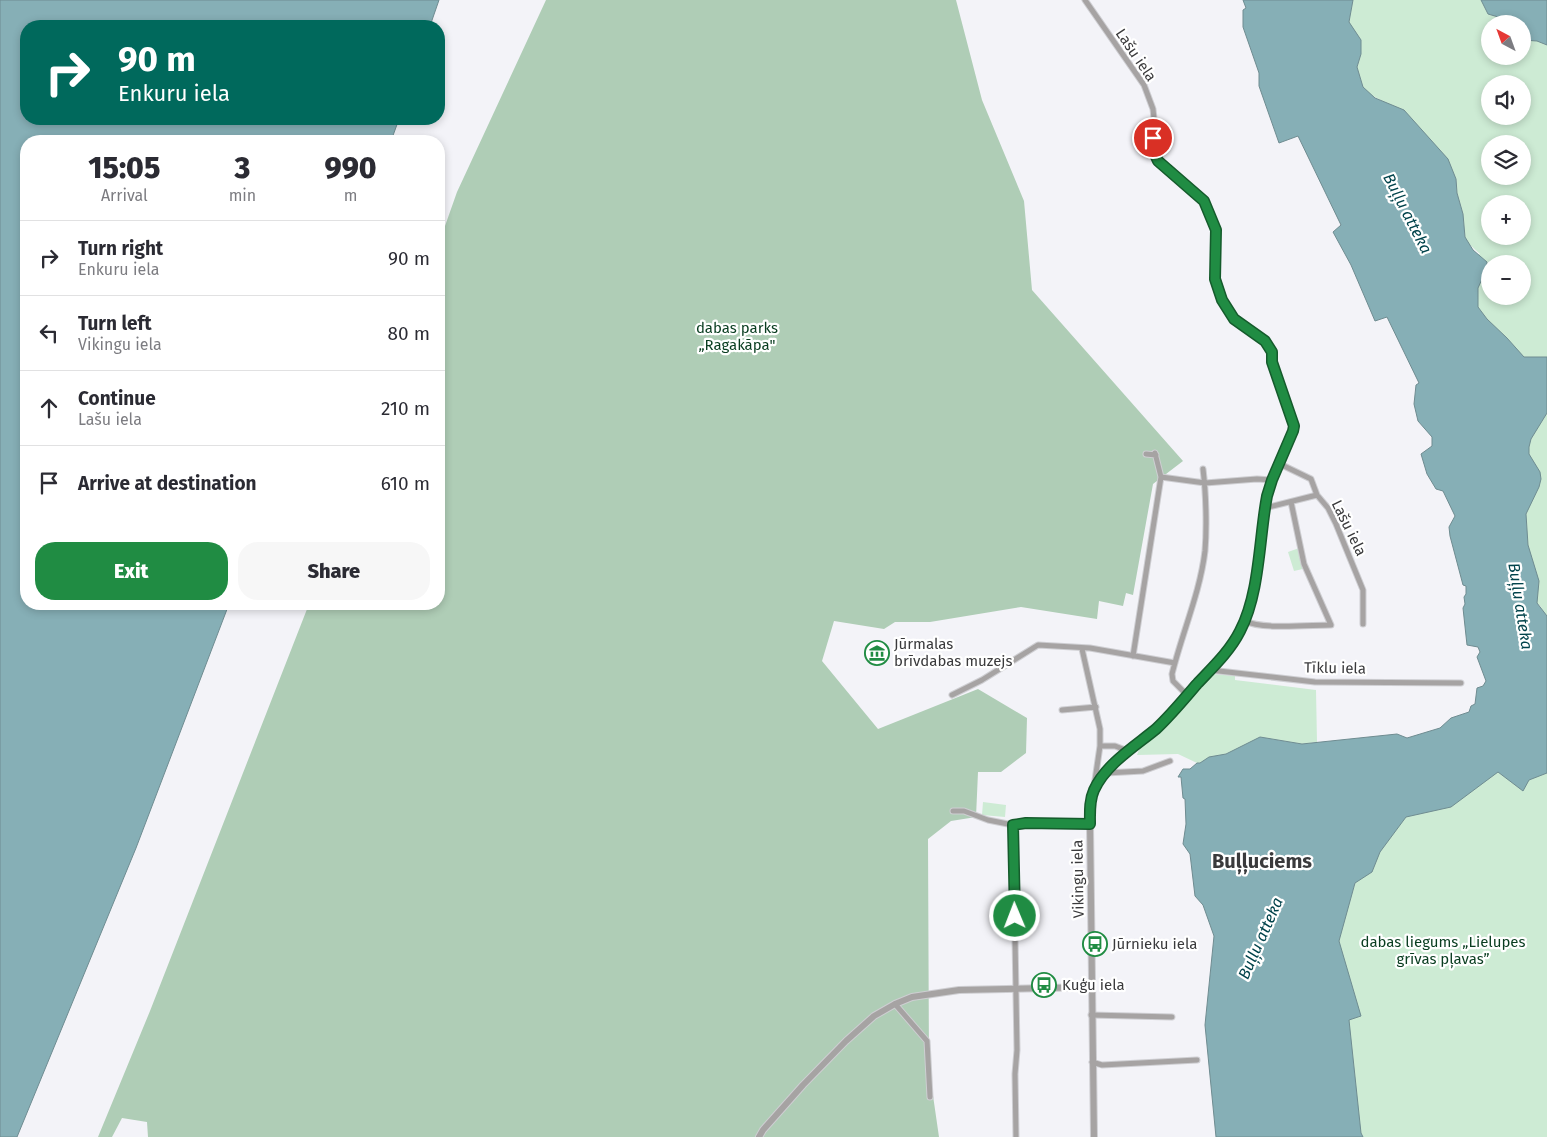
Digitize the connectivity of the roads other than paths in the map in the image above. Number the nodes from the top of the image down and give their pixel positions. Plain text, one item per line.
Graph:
1 (1085, 0) edge
2 (1290, 441) joint
3 (1146, 454) dead end
4 (1280, 464) junction
5 (1203, 469) dead end
6 (1161, 477) junction
7 (1272, 480) junction
8 (1205, 483) junction
9 (1318, 494) junction
10 (1291, 502) junction
11 (1265, 508) junction
12 (1245, 621) junction
13 (1364, 624) dead end
14 (1082, 649) junction
15 (1133, 656) junction
16 (1175, 663) junction
17 (1210, 670) junction
18 (1461, 683) dead end
19 (952, 695) dead end
20 (1188, 695) junction
21 (1096, 707) junction
22 (1062, 710) dead end
23 (1100, 746) junction
24 (1128, 751) junction
25 (1170, 761) dead end
26 (1106, 773) junction
27 (1093, 792) junction
28 (953, 811) dead end
29 (1090, 824) junction
30 (1013, 825) junction
31 (1091, 987) junction
32 (1016, 990) junction
33 (894, 1004) junction
34 (1091, 1015) junction
35 (1172, 1017) dead end
36 (1197, 1060) dead end
37 (1092, 1062) junction
38 (930, 1097) dead end
39 (759, 1137) edge
40 (1016, 1137) edge
41 (1094, 1137) edge

1 - 2 street, Lašu iela
2 - 4 street, Lašu iela
3 - 6 street
4 - 7 street, Lašu iela
4 - 9 street, Lašu iela
5 - 8 street
6 - 8 street
6 - 15 street
7 - 8 street
7 - 11 street, Lašu iela
8 - 16 street
9 - 10 street
9 - 13 street, Lašu iela
10 - 11 street
10 - 12 street
11 - 12 street, Lašu iela
12 - 17 street, Lašu iela
14 - 15 street
14 - 19 street
14 - 21 street
15 - 16 street
16 - 20 street
17 - 18 street, Tīklu iela
17 - 20 street, Vikingu iela
20 - 24 street, Vikingu iela
21 - 22 street
21 - 23 street
23 - 24 street
23 - 27 street
24 - 26 street, Vikingu iela
25 - 26 street
26 - 27 street, Vikingu iela
27 - 29 street, Vikingu iela
28 - 30 street
29 - 30 street
29 - 31 street, Vikingu iela
30 - 32 street
31 - 32 street
31 - 34 street, Vikingu iela
32 - 33 street
32 - 40 street
33 - 38 street
33 - 39 street
34 - 35 street
34 - 37 street, Vikingu iela
36 - 37 street
37 - 41 street, Vikingu iela

